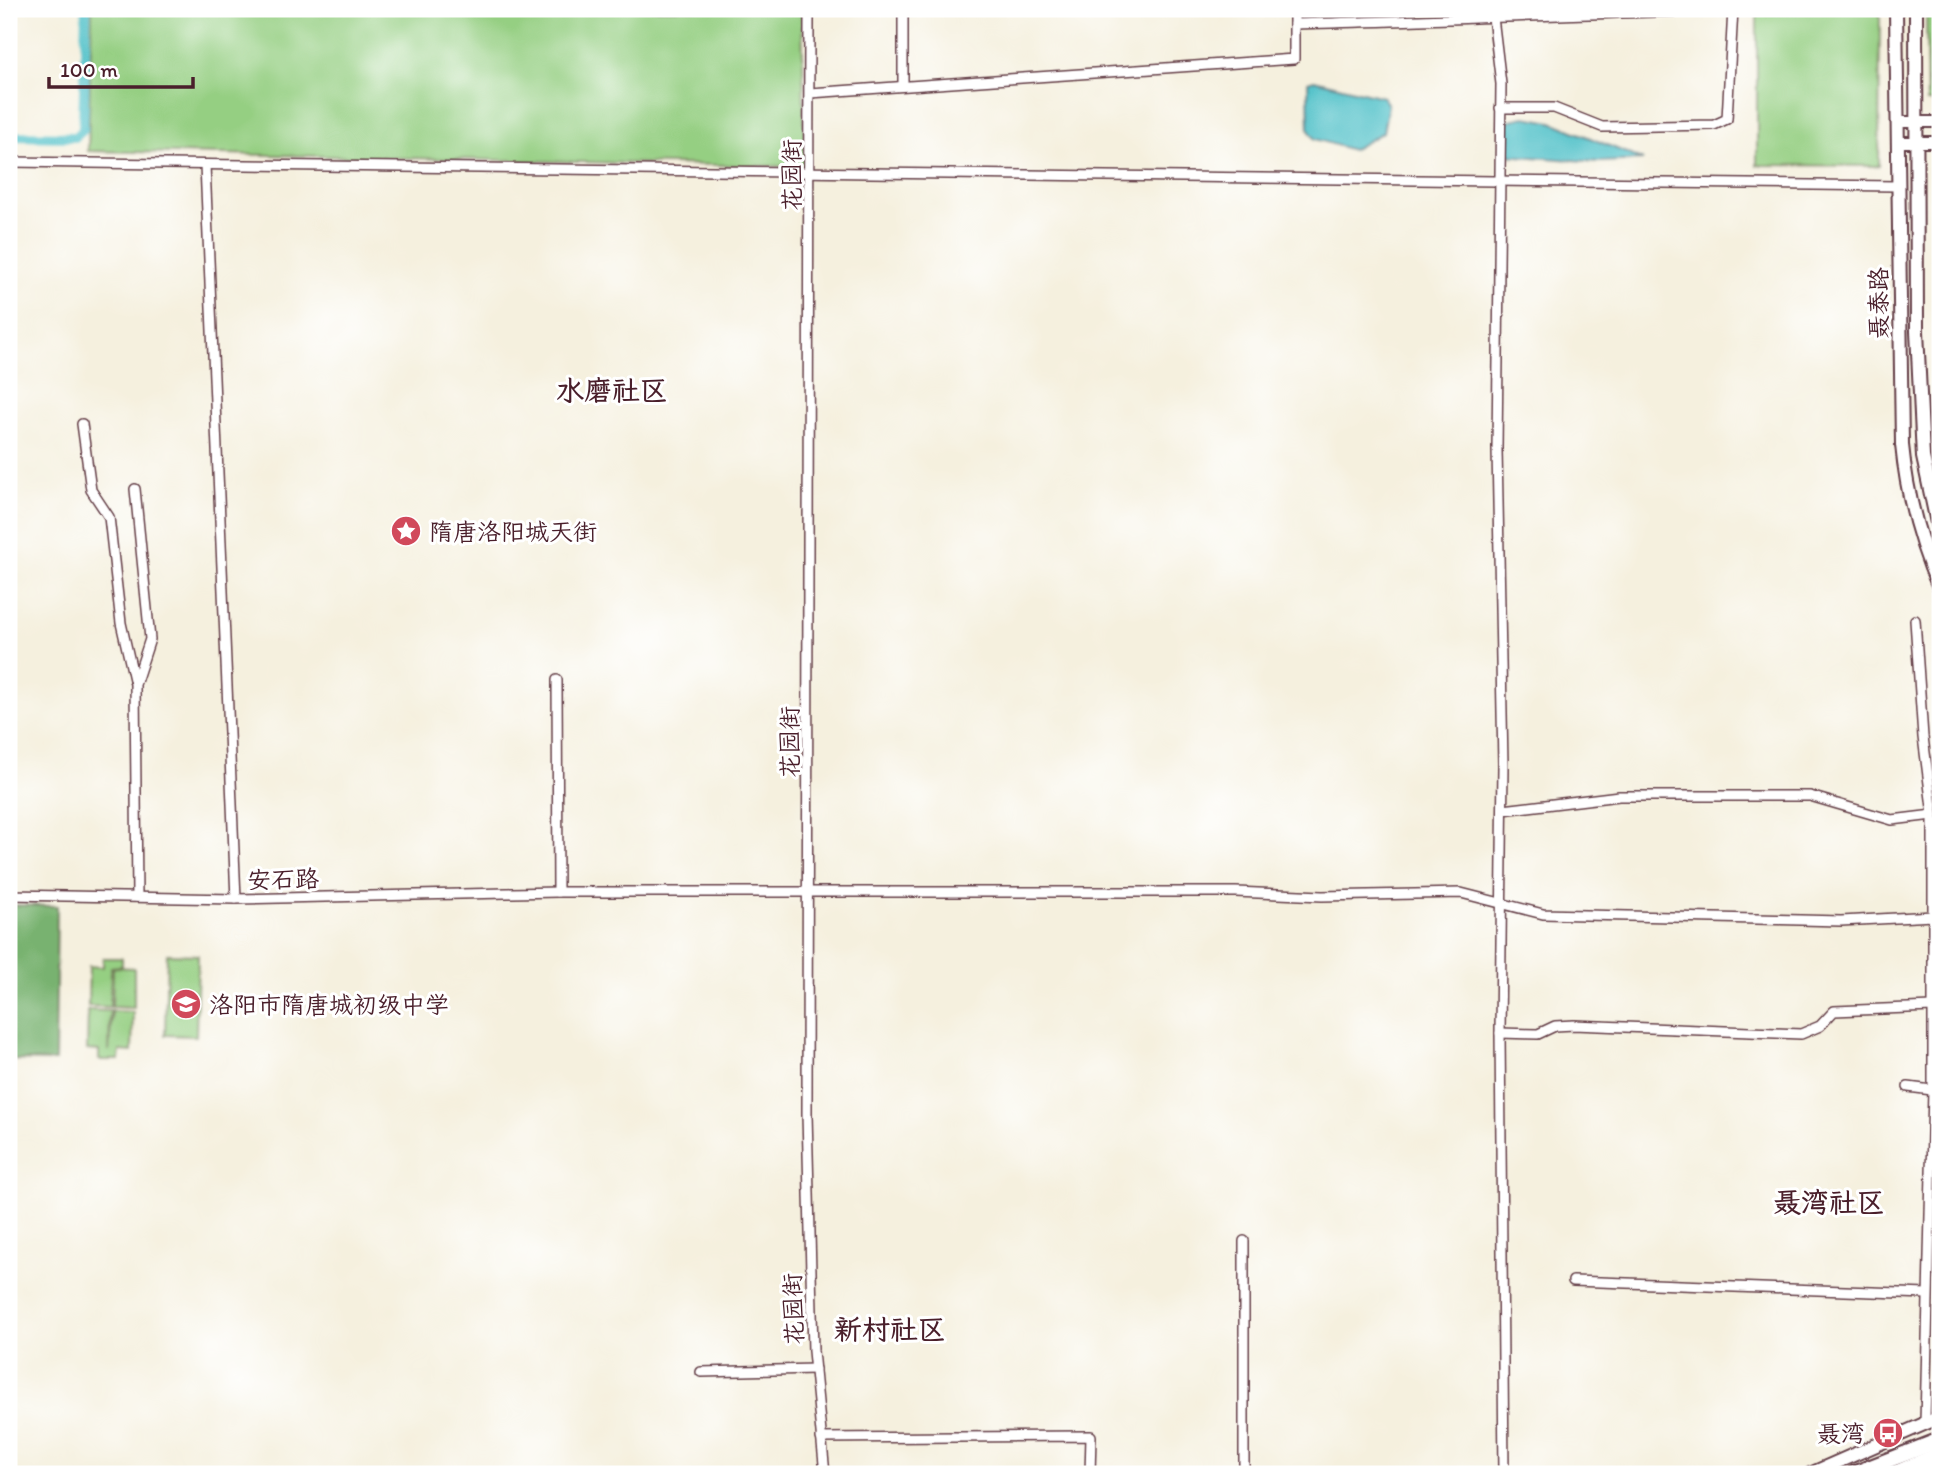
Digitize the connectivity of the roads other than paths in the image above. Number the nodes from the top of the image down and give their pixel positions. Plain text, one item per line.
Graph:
1 (809, 9) edge
2 (903, 9) edge
3 (1294, 9) edge
4 (1492, 9) edge
5 (1733, 9) edge
6 (1745, 9) edge
7 (1784, 9) edge
8 (1896, 9) edge
9 (1916, 9) edge
10 (1494, 19) junction
11 (1294, 24) junction
12 (903, 86) junction
13 (810, 93) junction
14 (1500, 108) junction
15 (1897, 122) junction
16 (1918, 122) junction
17 (1940, 122) edge
18 (1898, 142) junction
19 (1918, 142) junction
20 (1940, 142) edge
21 (9, 162) edge
22 (205, 165) junction
23 (810, 173) junction
24 (1500, 182) junction
25 (1897, 186) junction
26 (82, 424) dead end
27 (135, 489) dead end
28 (1940, 537) edge
29 (1940, 590) edge
30 (1915, 620) dead end
31 (558, 680) dead end
32 (135, 684) junction
33 (1503, 810) junction
34 (1933, 815) junction
35 (808, 891) junction
36 (558, 892) junction
37 (9, 895) edge
38 (137, 897) junction
39 (236, 899) junction
40 (1501, 902) junction
41 (1933, 916) junction
42 (1933, 1007) junction
43 (1500, 1033) junction
44 (1908, 1087) dead end
45 (1937, 1090) edge
46 (1244, 1241) dead end
47 (1928, 1242) junction
48 (1940, 1244) edge
49 (1573, 1281) dead end
50 (1927, 1294) junction
51 (815, 1369) junction
52 (701, 1372) dead end
53 (1940, 1417) edge
54 (1925, 1423) junction
55 (821, 1438) junction
56 (1940, 1440) edge
57 (1940, 1454) edge
58 (1940, 1465) edge
59 (825, 1474) edge
60 (1090, 1474) edge
61 (1244, 1474) edge
62 (1504, 1474) edge
63 (1810, 1474) edge
64 (1853, 1474) edge
65 (1893, 1474) edge
66 (1916, 1474) edge

1 - 13 street, 花园街
2 - 12 street
3 - 11 street
4 - 10 street
5 - 6 street
5 - 10 street
5 - 14 street
6 - 7 street
8 - 15 main road, 聂泰路
9 - 16 main road, 聂泰路
10 - 11 street
10 - 14 street
11 - 12 street
12 - 13 street
13 - 23 street, 花园街
14 - 24 street
15 - 16 street
15 - 18 main road, 聂泰路
16 - 17 street
16 - 19 main road, 聂泰路
18 - 19 street
18 - 25 main road, 聂泰路
19 - 20 street
19 - 28 main road, 聂泰路
21 - 22 street
22 - 23 street
22 - 39 street
23 - 24 street
23 - 35 street, 花园街
24 - 25 street
24 - 33 street
25 - 29 main road, 聂泰路
26 - 32 street
27 - 32 street
30 - 34 street
31 - 36 street
32 - 38 street
33 - 34 street
33 - 40 street
34 - 41 street
35 - 36 street, 安石路
35 - 40 street, 安石路
35 - 51 street, 花园街
36 - 39 street, 安石路
37 - 38 street, 安石路
38 - 39 street, 安石路
40 - 41 street, 安石路
40 - 43 street
41 - 42 street
42 - 43 street
42 - 45 street
43 - 62 street
44 - 45 street
45 - 47 street
46 - 61 street
47 - 48 street
47 - 50 street
49 - 50 street
50 - 54 street
51 - 52 street
51 - 55 street, 花园街
53 - 54 main road
54 - 63 main road
55 - 59 street, 花园街
55 - 60 street
56 - 64 main road
57 - 65 main road
58 - 66 main road

